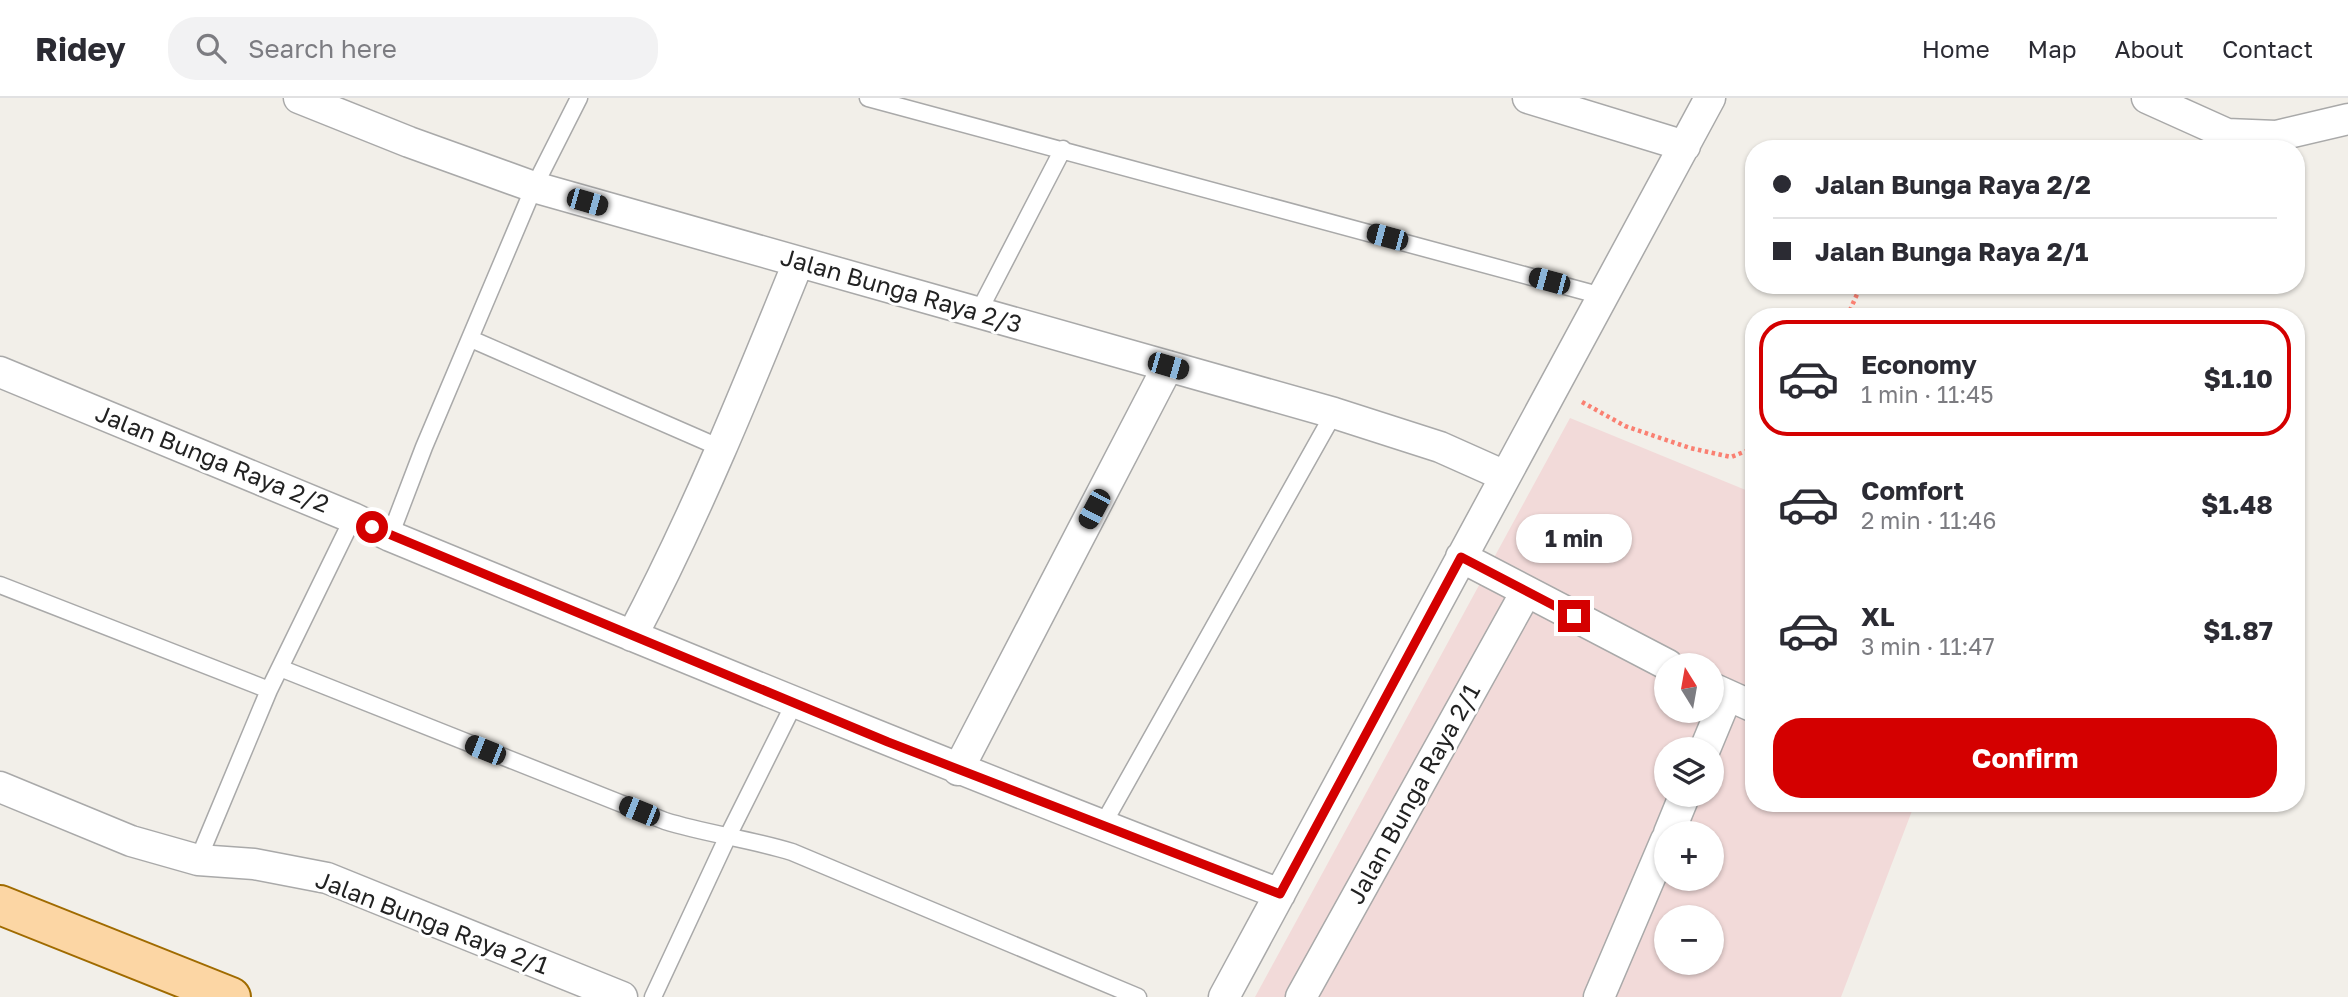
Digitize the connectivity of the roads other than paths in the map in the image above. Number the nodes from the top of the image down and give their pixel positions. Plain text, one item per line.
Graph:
1 (299, 98) edge
2 (579, 98) edge
3 (868, 98) edge
4 (1528, 98) edge
5 (1710, 98) edge
6 (2147, 98) edge
7 (2348, 119) edge
8 (1685, 146) junction
9 (1063, 149) junction
10 (534, 187) junction
11 (797, 263) junction
12 (1602, 296) junction
13 (978, 313) junction
14 (471, 339) junction
15 (1168, 366) junction
16 (0, 372) edge
17 (1334, 413) junction
18 (723, 449) junction
19 (1505, 476) junction
20 (354, 518) junction
21 (390, 536) junction
22 (1461, 557) junction
23 (0, 585) edge
24 (1527, 592) junction
25 (632, 636) junction
26 (1654, 658) edge
27 (280, 668) junction
28 (269, 690) junction
29 (1731, 697) edge
30 (794, 704) junction
31 (1711, 737) edge
32 (958, 770) junction
33 (0, 787) edge
34 (1102, 826) junction
35 (728, 836) junction
36 (198, 860) junction
37 (1654, 868) edge
38 (1280, 894) junction
39 (0, 905) edge
40 (231, 997) edge
41 (622, 997) edge
42 (653, 997) edge
43 (1138, 997) edge
44 (1224, 997) edge
45 (1301, 997) edge
46 (1599, 997) edge

1 - 10 street, Jalan Bunga Raya 2/3
2 - 10 lane
3 - 9 lane
4 - 8 street
5 - 8 street
6 - 7 street
8 - 12 street
9 - 12 lane
9 - 13 lane
10 - 11 street, Jalan Bunga Raya 2/3
10 - 14 lane
11 - 13 street, Jalan Bunga Raya 2/3
11 - 18 street
12 - 19 street
13 - 15 street, Jalan Bunga Raya 2/3
14 - 18 lane
14 - 21 lane
15 - 17 street, Jalan Bunga Raya 2/3
15 - 32 street
16 - 20 street, Jalan Bunga Raya 2/2
17 - 19 street, Jalan Bunga Raya 2/3
17 - 34 lane
18 - 25 street
19 - 22 street
20 - 21 street, Jalan Bunga Raya 2/2
20 - 27 lane
21 - 25 street, Jalan Bunga Raya 2/2
22 - 24 street
22 - 38 street
23 - 28 lane
24 - 26 street
24 - 45 street, Jalan Bunga Raya 2/1
25 - 30 street, Jalan Bunga Raya 2/2
27 - 28 lane
27 - 35 lane
28 - 36 lane
29 - 31 street
30 - 32 street, Jalan Bunga Raya 2/2
30 - 35 lane
32 - 34 street, Jalan Bunga Raya 2/2
33 - 36 street, Jalan Bunga Raya 2/1
34 - 38 street, Jalan Bunga Raya 2/2
35 - 42 lane
35 - 43 lane
36 - 41 street, Jalan Bunga Raya 2/1
37 - 46 street
38 - 44 street
39 - 40 main road

